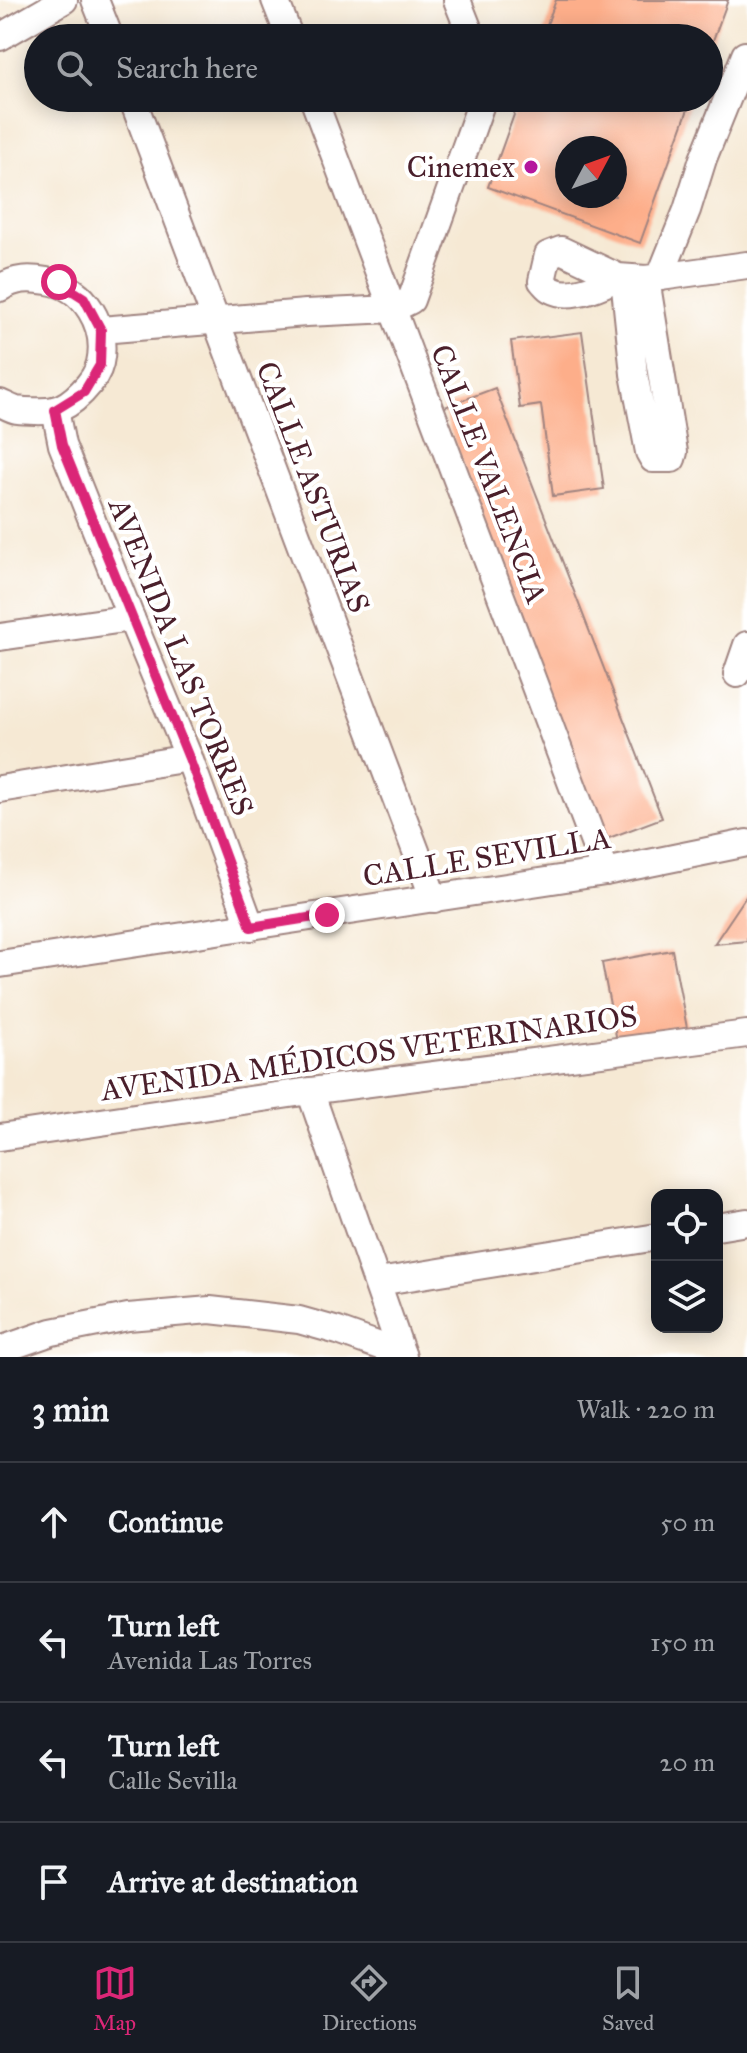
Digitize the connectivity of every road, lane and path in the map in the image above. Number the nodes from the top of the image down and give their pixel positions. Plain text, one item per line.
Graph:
1 (64, 0) edge
2 (95, 0) edge
3 (275, 0) edge
4 (457, 0) edge
5 (104, 24) edge
6 (284, 24) edge
7 (466, 24) edge
8 (0, 37) edge
9 (747, 56) edge
10 (723, 109) edge
11 (137, 112) edge
12 (318, 112) edge
13 (478, 112) edge
14 (722, 112) edge
15 (747, 265) edge
16 (3, 277) edge
17 (637, 278) junction
18 (393, 309) junction
19 (217, 321) junction
20 (101, 330) junction
21 (643, 337) dead end
22 (0, 403) edge
23 (55, 410) junction
24 (131, 618) junction
25 (0, 637) edge
26 (747, 645) edge
27 (737, 674) dead end
28 (189, 758) junction
29 (0, 789) edge
30 (747, 844) edge
31 (605, 872) junction
32 (434, 899) junction
33 (251, 927) junction
34 (0, 964) edge
35 (747, 1034) edge
36 (310, 1091) junction
37 (0, 1137) edge
38 (747, 1222) edge
39 (723, 1226) edge
40 (651, 1238) edge
41 (378, 1282) junction
42 (0, 1350) edge
43 (367, 1351) edge
44 (403, 1355) edge

1 - 8 street
2 - 5 street
3 - 6 street
4 - 7 street
9 - 10 street
11 - 19 street, CALLE ASTURIAS
12 - 18 street, CALLE VALENCIA
13 - 18 street
14 - 17 street
15 - 17 street
16 - 20 street
17 - 21 street
18 - 19 street
18 - 31 street, CALLE VALENCIA
19 - 20 street
19 - 32 street, CALLE ASTURIAS
20 - 23 street
22 - 23 street
23 - 24 street, AVENIDA LAS TORRES
24 - 25 street
24 - 28 street, AVENIDA LAS TORRES
26 - 27 street
28 - 29 street
28 - 33 street, AVENIDA LAS TORRES
30 - 31 street, CALLE SEVILLA
31 - 32 street, CALLE SEVILLA
32 - 33 street, CALLE SEVILLA
33 - 34 street, CALLE SEVILLA
35 - 36 street, AVENIDA MÉDICOS VETERINARIOS
36 - 37 street, AVENIDA MÉDICOS VETERINARIOS
36 - 41 street
38 - 39 street
40 - 41 street
41 - 44 street
42 - 43 street
43 - 44 street

